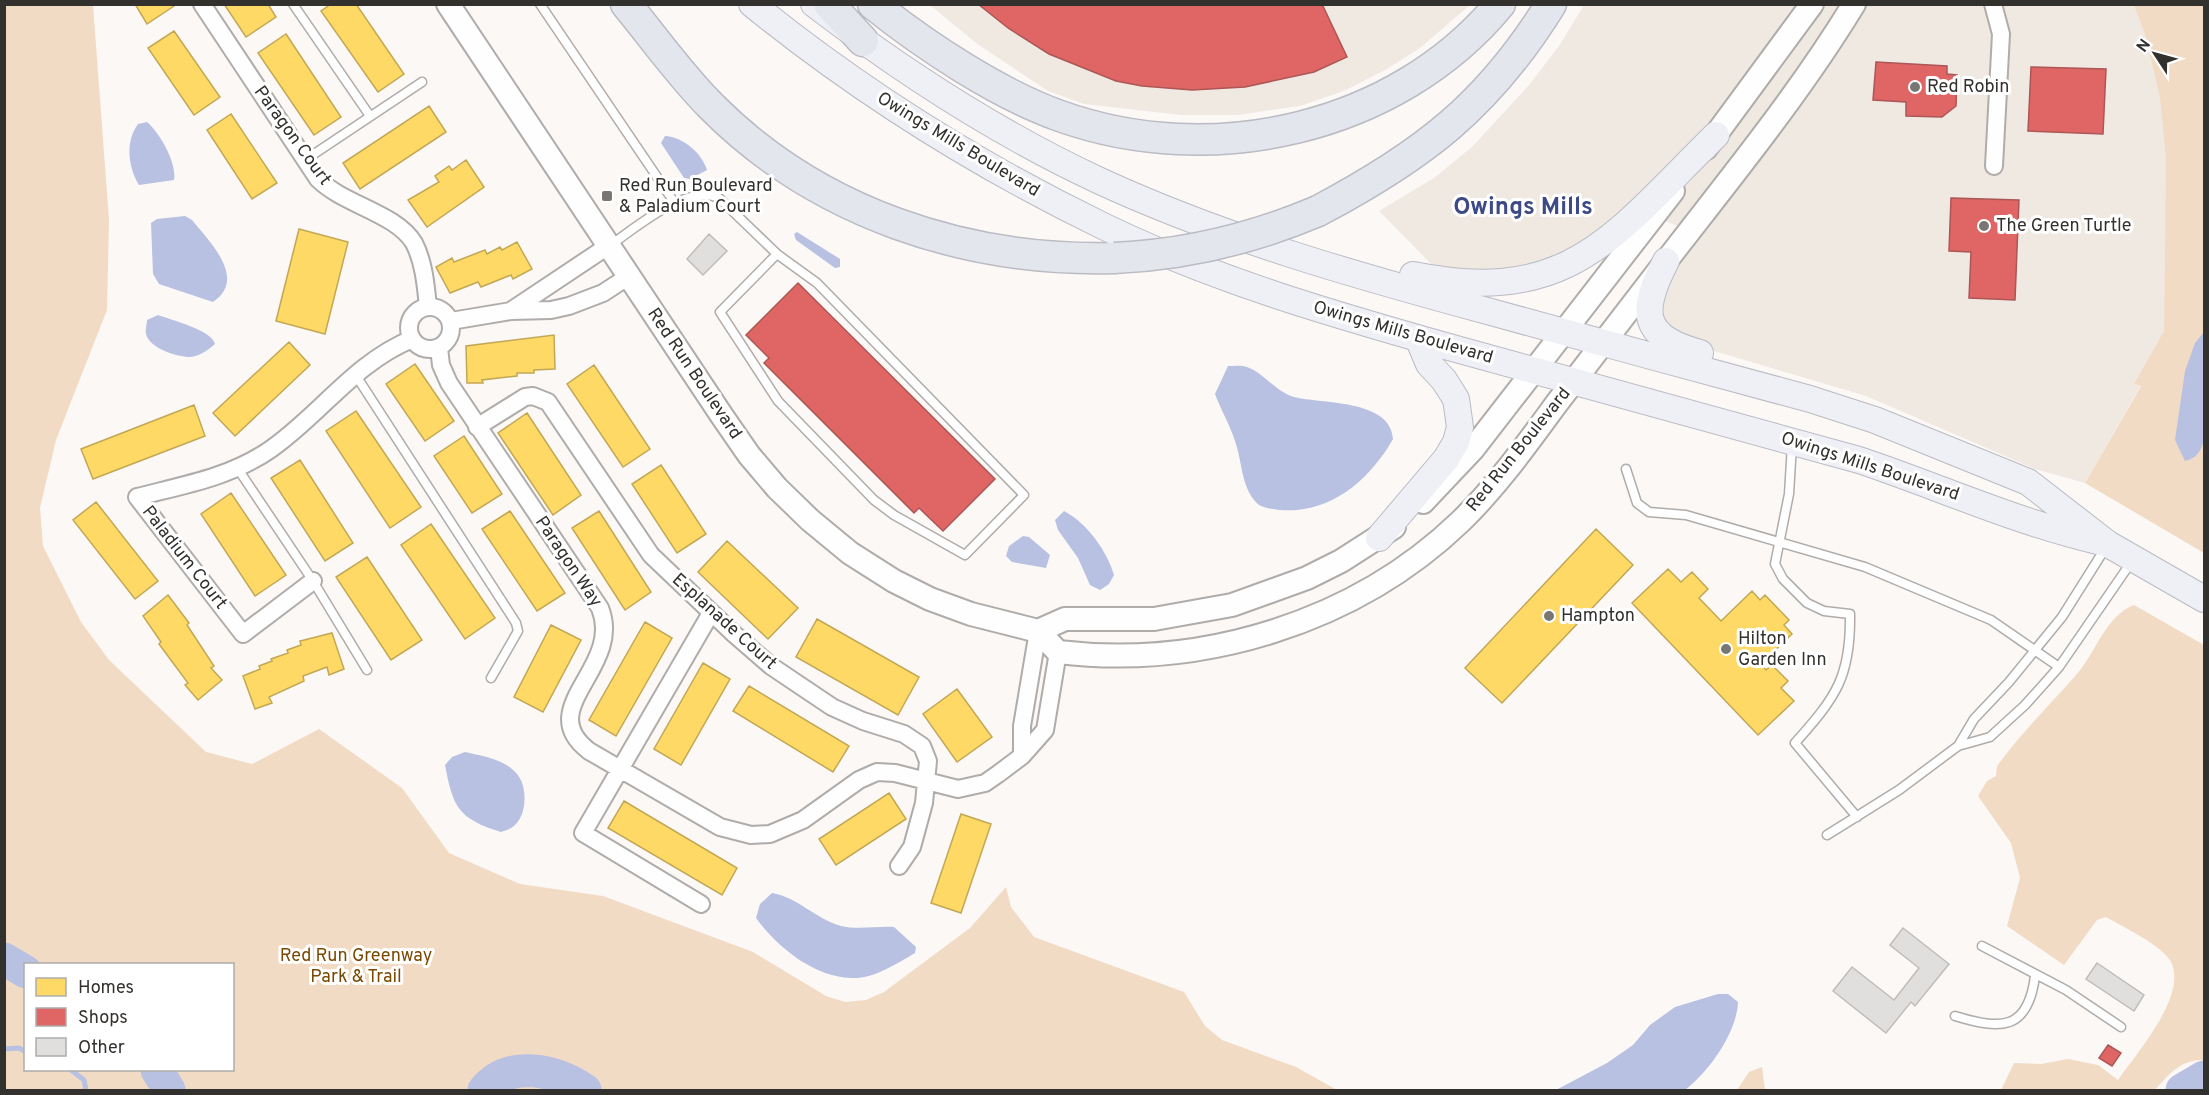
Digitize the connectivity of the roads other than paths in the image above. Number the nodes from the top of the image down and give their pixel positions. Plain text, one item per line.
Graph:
1 (202, 4) edge
2 (293, 4) edge
3 (448, 4) edge
4 (540, 4) edge
5 (626, 4) edge
6 (752, 4) edge
7 (814, 4) edge
8 (830, 4) edge
9 (873, 4) edge
10 (1500, 4) edge
11 (1551, 4) edge
12 (1812, 4) edge
13 (1854, 4) edge
14 (1993, 4) edge
15 (863, 41) junction
16 (422, 81) dead end
17 (370, 116) junction
18 (1716, 135) junction
19 (305, 160) junction
20 (1994, 166) dead end
21 (674, 202) junction
22 (608, 246) junction
23 (777, 254) junction
24 (1666, 261) junction
25 (1318, 263) junction
26 (628, 276) junction
27 (428, 307) junction
28 (511, 311) junction
29 (451, 321) junction
30 (1564, 332) junction
31 (1418, 338) junction
32 (412, 339) junction
33 (1603, 343) junction
34 (439, 348) junction
35 (1533, 371) junction
36 (354, 374) junction
37 (1574, 382) junction
38 (477, 427) junction
39 (1792, 441) junction
40 (2000, 468) junction
41 (238, 469) junction
42 (1626, 469) dead end
43 (1379, 538) junction
44 (1778, 543) junction
45 (2108, 544) junction
46 (2134, 558) junction
47 (313, 581) junction
48 (2205, 599) edge
49 (711, 612) junction
50 (1038, 631) junction
51 (2037, 650) junction
52 (1058, 652) junction
53 (2059, 667) junction
54 (367, 670) dead end
55 (491, 678) dead end
56 (1958, 746) junction
57 (1022, 756) junction
58 (620, 769) junction
59 (927, 783) junction
60 (1857, 817) junction
61 (1827, 835) dead end
62 (899, 866) dead end
63 (701, 904) dead end
64 (1982, 946) dead end
65 (2035, 976) junction
66 (1955, 1016) dead end
67 (2121, 1027) dead end

1 - 19 street, Paragon Court
2 - 17 lane
3 - 22 main road, Red Run Boulevard
4 - 21 lane
5 - 11 highway, bridge
6 - 31 main road, Owings Mills Boulevard
7 - 15 main road, Owings Mills Boulevard
8 - 15 highway
9 - 10 highway
12 - 18 main road, Red Run Boulevard
13 - 24 main road, Red Run Boulevard
14 - 20 street
15 - 25 main road, Owings Mills Boulevard
16 - 17 lane
17 - 19 lane
18 - 25 main road
18 - 30 main road, Red Run Boulevard
19 - 27 street, Paragon Court
21 - 22 lane
21 - 23 lane
22 - 26 main road, Red Run Boulevard
22 - 28 street
23 - 23 lane
24 - 33 main road, Red Run Boulevard
24 - 40 main road
25 - 30 main road, Owings Mills Boulevard
26 - 28 street
26 - 50 main road, Red Run Boulevard
27 - 29 street
27 - 32 street
28 - 29 street
29 - 34 street
30 - 33 main road, Owings Mills Boulevard
30 - 35 main road, Red Run Boulevard
31 - 35 main road, Owings Mills Boulevard
31 - 43 main road
32 - 34 street
32 - 36 street, Paladium Court
33 - 37 main road, Red Run Boulevard
33 - 40 main road, Owings Mills Boulevard
34 - 38 street, Paragon Way
35 - 37 main road, Owings Mills Boulevard
35 - 43 main road, Red Run Boulevard
36 - 41 street, Paladium Court
36 - 55 lane
37 - 39 main road, Owings Mills Boulevard
37 - 52 main road, Red Run Boulevard
38 - 49 street, Esplanade Court
38 - 58 street, Paragon Way
39 - 44 lane
39 - 45 main road, Owings Mills Boulevard
40 - 45 main road, Owings Mills Boulevard
41 - 47 lane
41 - 47 street, Paladium Court
42 - 44 lane
43 - 50 main road, Red Run Boulevard
44 - 51 lane
44 - 60 lane
45 - 46 main road, Owings Mills Boulevard
45 - 51 lane
46 - 48 main road, Owings Mills Boulevard
46 - 53 lane
47 - 54 lane
49 - 58 street
49 - 59 street, Esplanade Court
50 - 52 main road
50 - 57 street
51 - 53 lane
51 - 56 lane
52 - 57 street
53 - 56 lane
56 - 60 lane
57 - 59 street, Paragon Way
58 - 59 street, Paragon Way
58 - 63 street
59 - 62 street, Esplanade Court
60 - 61 lane
64 - 65 lane
65 - 66 lane
65 - 67 lane

